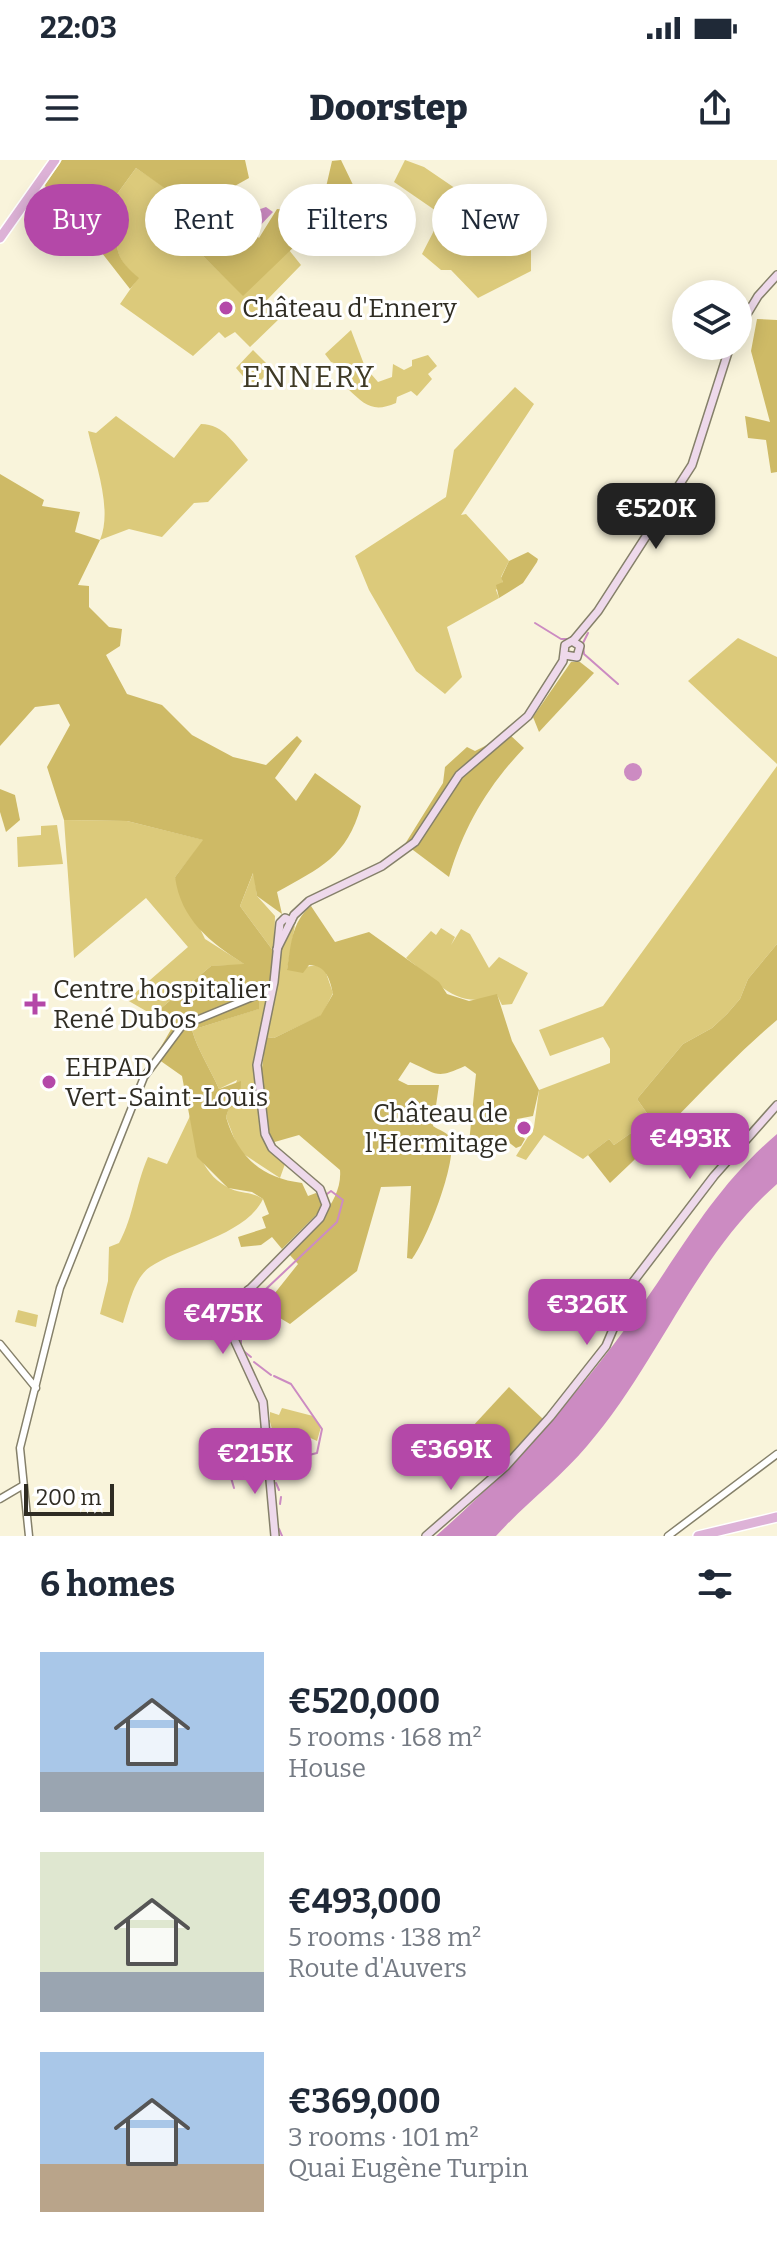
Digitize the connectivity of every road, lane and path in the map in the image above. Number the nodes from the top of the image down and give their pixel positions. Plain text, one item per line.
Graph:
1 (55, 160) edge
2 (0, 238) edge
3 (777, 275) edge
4 (752, 306) edge
5 (726, 360) edge
6 (598, 611) junction
7 (571, 641) junction
8 (580, 648) junction
9 (567, 656) junction
10 (272, 989) junction
11 (777, 1105) edge
12 (0, 1344) edge
13 (36, 1388) junction
14 (777, 1454) edge
15 (22, 1486) junction
16 (0, 1499) edge
17 (777, 1517) edge
18 (673, 1534) edge
19 (29, 1536) edge
20 (275, 1536) edge
21 (426, 1536) edge
22 (698, 1536) edge

1 - 2 main road
3 - 4 main road
5 - 6 main road
6 - 7 main road
6 - 8 main road
7 - 8 main road
7 - 9 main road
8 - 9 main road
9 - 10 main road
10 - 13 street
10 - 20 main road
11 - 21 main road
12 - 13 street
13 - 15 street
14 - 18 street
15 - 16 street
15 - 19 street
17 - 22 main road

